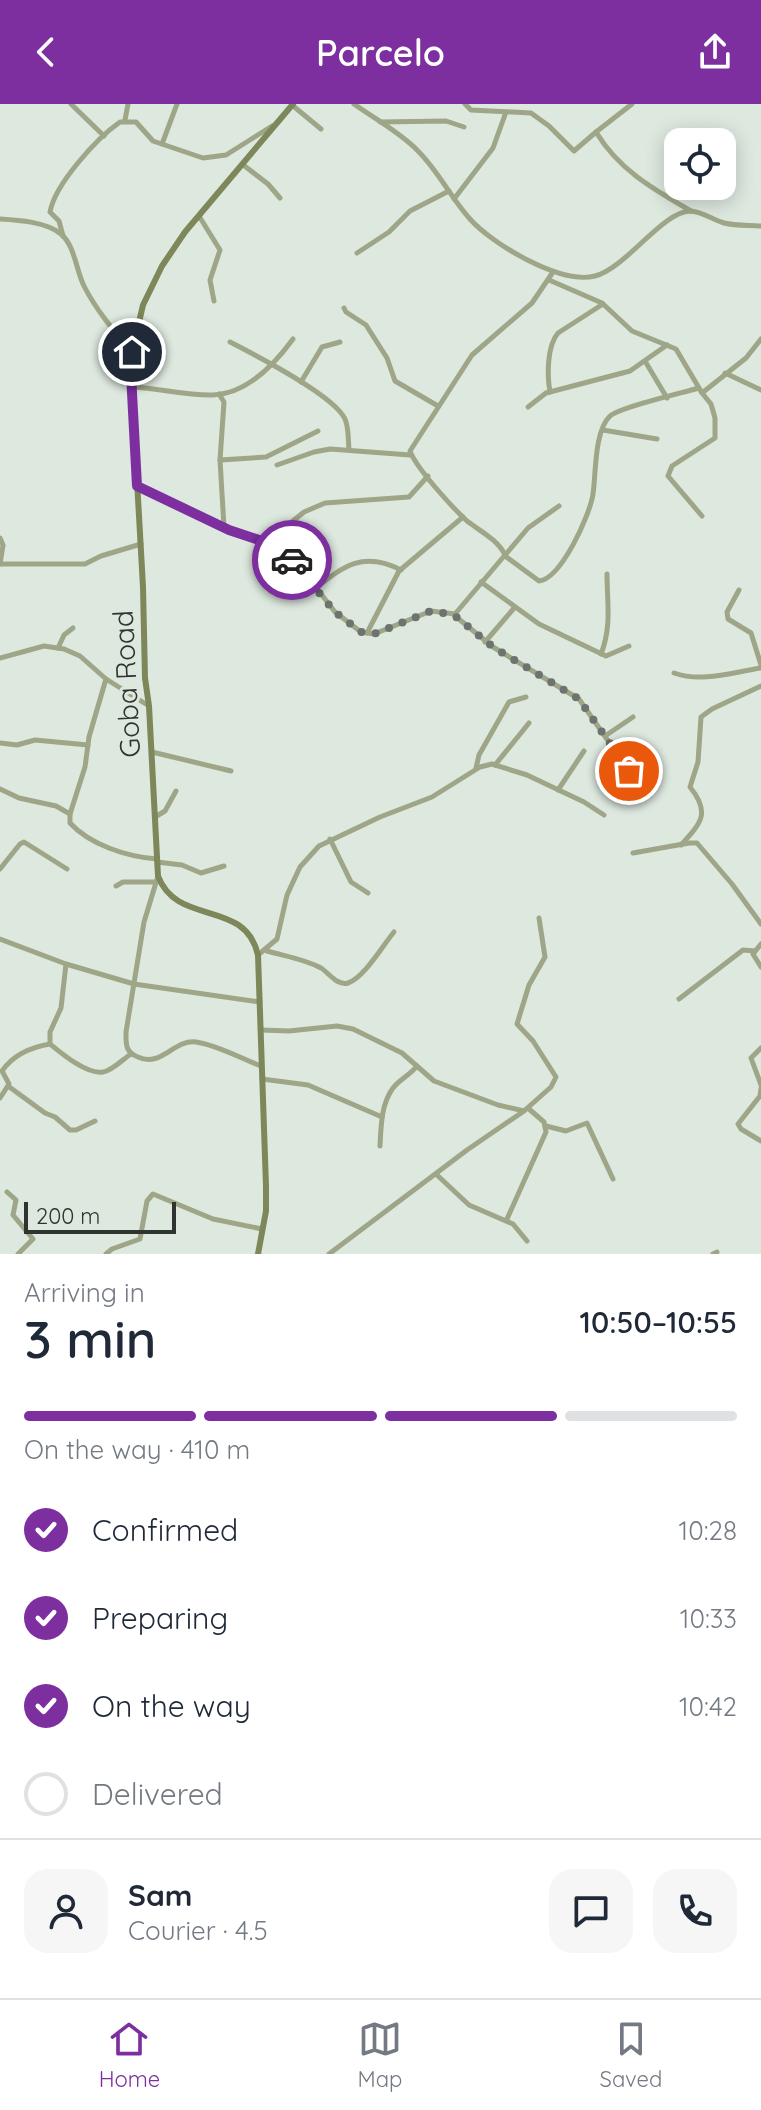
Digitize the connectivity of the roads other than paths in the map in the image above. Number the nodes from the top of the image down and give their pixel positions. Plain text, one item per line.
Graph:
1 (71, 104) edge
2 (128, 104) edge
3 (177, 104) edge
4 (354, 104) edge
5 (465, 104) edge
6 (496, 104) edge
7 (632, 104) edge
8 (292, 105) edge
9 (491, 111) junction
10 (507, 112) junction
11 (125, 120) junction
12 (379, 122) junction
13 (274, 125) junction
14 (464, 127) dead end
15 (321, 129) dead end
16 (596, 132) junction
17 (104, 136) junction
18 (162, 144) junction
19 (242, 164) junction
20 (449, 191) junction
21 (280, 198) dead end
22 (454, 199) junction
23 (692, 211) junction
24 (199, 216) junction
25 (0, 219) edge
26 (761, 226) edge
27 (63, 236) junction
28 (357, 253) dead end
29 (553, 272) junction
30 (549, 280) junction
31 (214, 301) dead end
32 (603, 304) junction
33 (344, 308) dead end
34 (293, 339) dead end
35 (761, 339) edge
36 (230, 342) dead end
37 (340, 342) dead end
38 (668, 344) junction
39 (132, 352) junction
40 (645, 361) junction
41 (273, 364) junction
42 (725, 373) junction
43 (301, 382) junction
44 (133, 387) junction
45 (700, 390) junction
46 (761, 390) edge
47 (550, 392) junction
48 (219, 394) junction
49 (667, 398) junction
50 (438, 406) junction
51 (528, 407) dead end
52 (603, 430) junction
53 (318, 431) dead end
54 (657, 439) dead end
55 (349, 450) junction
56 (411, 455) junction
57 (220, 460) junction
58 (277, 465) dead end
59 (428, 476) junction
60 (137, 486) junction
61 (559, 506) dead end
62 (702, 516) dead end
63 (463, 517) junction
64 (224, 527) junction
65 (0, 538) edge
66 (266, 543) junction
67 (141, 544) junction
68 (308, 550) dead end
69 (505, 556) junction
70 (294, 562) junction
71 (0, 564) edge
72 (401, 570) junction
73 (607, 574) dead end
74 (481, 582) junction
75 (315, 589) junction
76 (739, 590) dead end
77 (515, 607) junction
78 (454, 615) junction
79 (73, 628) dead end
80 (367, 633) junction
81 (485, 642) junction
82 (629, 646) dead end
83 (58, 648) junction
84 (601, 654) junction
85 (0, 658) edge
86 (761, 666) edge
87 (674, 673) dead end
88 (106, 679) junction
89 (761, 686) edge
90 (526, 697) dead end
91 (149, 706) junction
92 (633, 717) dead end
93 (529, 723) dead end
94 (605, 736) junction
95 (0, 743) edge
96 (88, 745) junction
97 (584, 751) dead end
98 (152, 752) junction
99 (495, 765) junction
100 (476, 769) junction
101 (231, 771) dead end
102 (629, 771) dead end
103 (0, 789) edge
104 (558, 790) junction
105 (176, 791) dead end
106 (70, 814) junction
107 (604, 815) dead end
108 (155, 817) junction
109 (330, 839) junction
110 (681, 845) junction
111 (633, 853) dead end
112 (157, 860) junction
113 (224, 866) dead end
114 (0, 869) edge
115 (67, 869) dead end
116 (156, 879) junction
117 (116, 886) dead end
118 (368, 893) dead end
119 (539, 918) dead end
120 (761, 924) edge
121 (394, 932) dead end
122 (0, 939) edge
123 (761, 944) edge
124 (755, 951) junction
125 (262, 953) junction
126 (66, 964) junction
127 (761, 967) edge
128 (134, 984) junction
129 (679, 999) dead end
130 (260, 1002) junction
131 (261, 1030) junction
132 (50, 1044) junction
133 (761, 1048) edge
134 (131, 1054) junction
135 (261, 1066) junction
136 (417, 1066) junction
137 (262, 1079) junction
138 (8, 1086) junction
139 (761, 1087) edge
140 (761, 1095) edge
141 (0, 1098) edge
142 (526, 1110) junction
143 (382, 1117) junction
144 (95, 1121) dead end
145 (546, 1126) junction
146 (761, 1141) edge
147 (380, 1146) dead end
148 (437, 1175) junction
149 (613, 1179) dead end
150 (7, 1192) dead end
151 (507, 1219) junction
152 (262, 1229) junction
153 (527, 1241) dead end
154 (333, 1253) edge
155 (18, 1254) edge
156 (106, 1254) edge
157 (258, 1254) edge

1 - 17 street
2 - 11 street
3 - 18 street
4 - 12 street
5 - 9 street
6 - 9 street
7 - 16 street
8 - 13 main road, Goba Road
8 - 15 street
9 - 10 street
10 - 16 street
10 - 22 street
11 - 17 street
11 - 18 street
12 - 14 street
12 - 20 street
13 - 18 street
13 - 19 main road, Goba Road
16 - 23 street
17 - 27 street
19 - 21 street
19 - 24 main road, Goba Road
20 - 22 street
20 - 28 street
22 - 29 street
23 - 26 street
23 - 29 street
24 - 31 street
24 - 39 main road, Goba Road
25 - 27 street
27 - 39 street
29 - 30 street
30 - 32 street
30 - 50 street
32 - 38 street
32 - 47 street
33 - 50 street
34 - 41 street
35 - 42 street
36 - 41 street
37 - 43 street
38 - 40 street
38 - 45 street
39 - 44 main road, Goba Road
40 - 47 street
40 - 49 street
41 - 43 street
41 - 48 street
42 - 45 street
42 - 46 street
43 - 55 street
44 - 48 street
44 - 60 main road, Goba Road
45 - 49 street
45 - 62 street
47 - 51 street
48 - 57 street
49 - 52 street
50 - 56 street
52 - 54 street
52 - 69 street
53 - 57 street
55 - 56 street
55 - 58 street
56 - 59 street
57 - 64 street
59 - 63 street
59 - 66 street
60 - 64 street
60 - 67 main road, Goba Road
61 - 69 street
63 - 69 street
63 - 72 street
64 - 66 street
65 - 71 street
66 - 70 street
67 - 71 street
67 - 91 main road, Goba Road
68 - 70 street
69 - 74 street
70 - 75 street
72 - 75 street
72 - 80 street
73 - 84 street
74 - 77 street
74 - 78 street
75 - 80 street
76 - 86 street
77 - 81 street
77 - 84 street
78 - 80 street
78 - 81 street
79 - 83 street
81 - 94 street
82 - 84 street
83 - 85 street
83 - 88 street
86 - 87 street
88 - 91 street
88 - 96 street
89 - 110 street
90 - 100 street
91 - 98 main road, Goba Road
92 - 94 street
93 - 99 street
94 - 102 street
95 - 96 street
96 - 106 street
97 - 104 street
98 - 101 street
98 - 108 main road, Goba Road
99 - 100 street
99 - 104 street
100 - 109 street
103 - 106 street
104 - 107 street
105 - 108 street
106 - 112 street
108 - 112 main road, Goba Road
109 - 118 street
109 - 125 street
110 - 111 street
110 - 120 street
112 - 113 street
112 - 116 main road, Goba Road
114 - 115 street
116 - 117 street
116 - 125 main road
116 - 128 street
119 - 142 street
121 - 125 street
122 - 126 street
123 - 124 street
124 - 127 street
124 - 129 street
125 - 130 main road
126 - 128 street
126 - 132 street
128 - 130 street
128 - 134 street
130 - 131 main road
131 - 135 main road
131 - 136 street
132 - 134 street
132 - 138 street
133 - 139 street
134 - 135 street
135 - 137 main road
136 - 142 street
136 - 143 street
137 - 143 street
137 - 152 main road
138 - 141 street
138 - 144 street
139 - 140 street
140 - 146 street
142 - 145 street
142 - 148 street
143 - 147 street
145 - 149 street
145 - 151 street
148 - 151 street
148 - 154 street
150 - 155 street
151 - 153 street
152 - 156 street
152 - 157 main road

